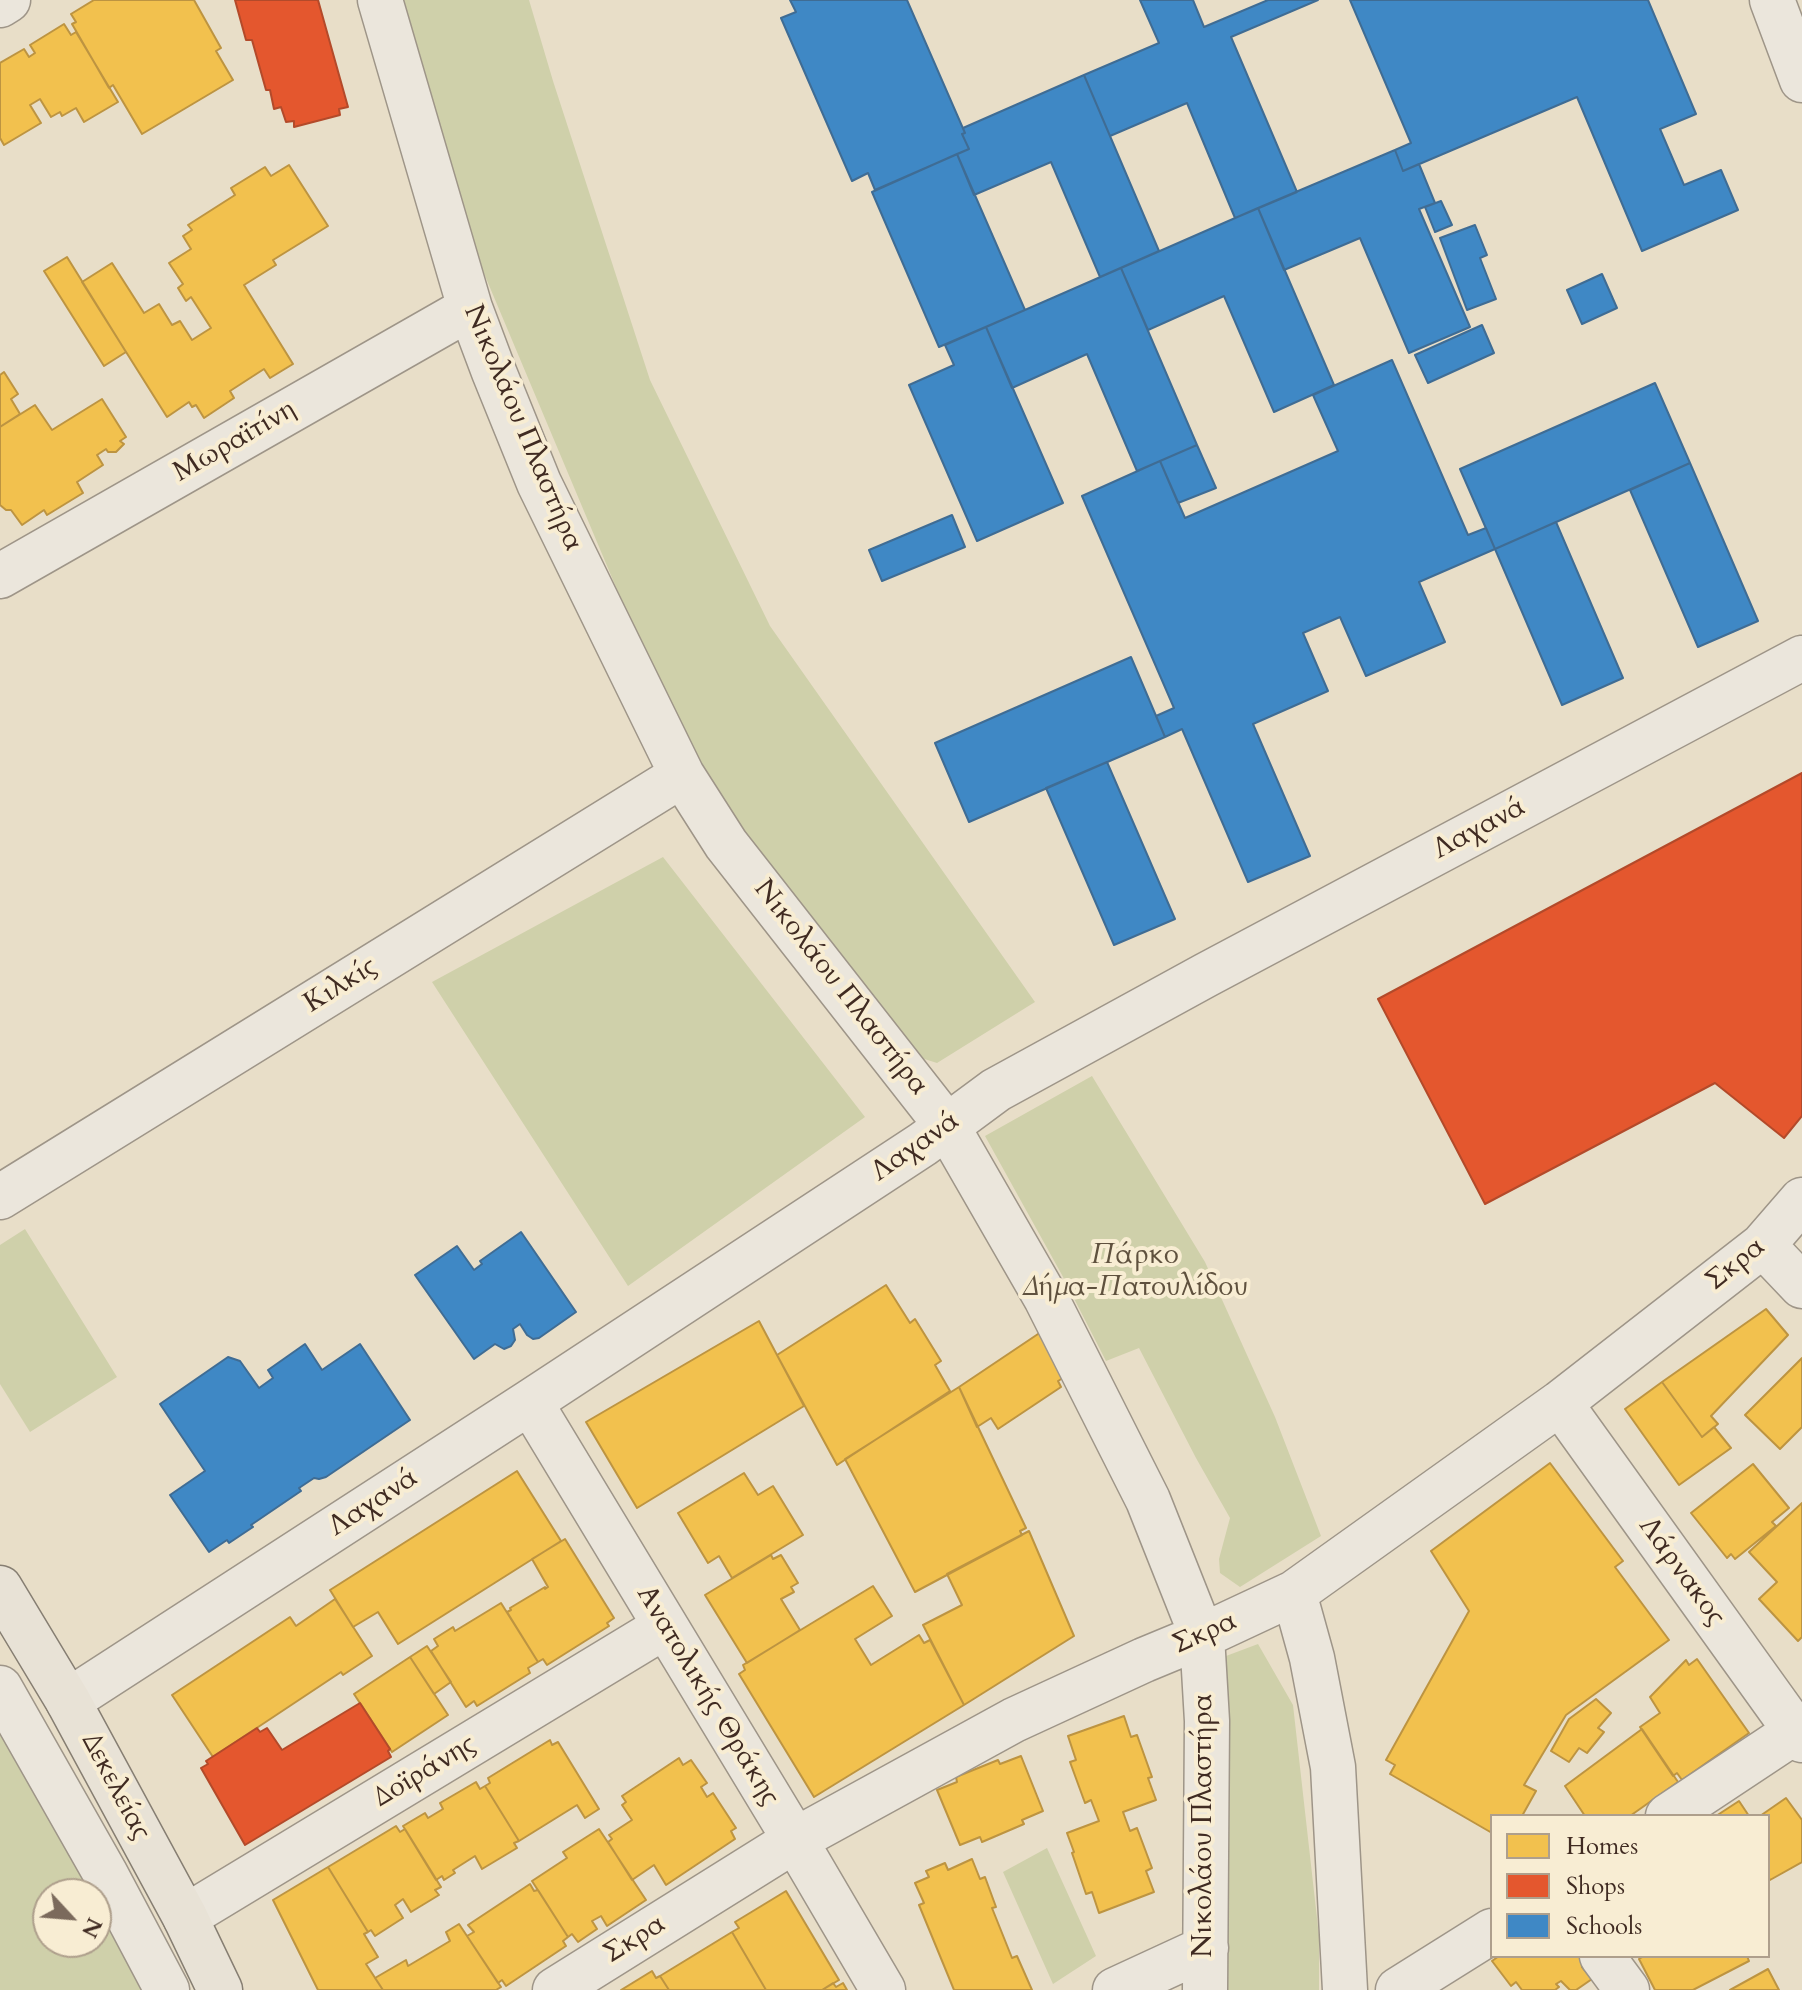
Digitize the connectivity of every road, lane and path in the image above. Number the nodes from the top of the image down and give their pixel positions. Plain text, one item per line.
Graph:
1 (8, 0) edge
2 (380, 0) edge
3 (1772, 0) edge
4 (0, 5) edge
5 (1802, 80) edge
6 (470, 308) junction
7 (0, 576) edge
8 (1802, 658) edge
9 (682, 775) junction
10 (947, 1126) junction
11 (0, 1197) edge
12 (1802, 1200) edge
13 (1763, 1245) junction
14 (1802, 1286) edge
15 (530, 1402) junction
16 (1560, 1403) junction
17 (0, 1588) edge
18 (1294, 1593) junction
19 (664, 1627) junction
20 (1202, 1636) junction
21 (0, 1688) edge
22 (68, 1701) junction
23 (1799, 1736) edge
24 (1671, 1814) edge
25 (795, 1840) junction
26 (185, 1917) junction
27 (1490, 1932) edge
28 (1603, 1958) edge
29 (1206, 1969) edge
30 (167, 1990) edge
31 (220, 1990) edge
32 (555, 1990) edge
33 (883, 1990) edge
34 (1115, 1990) edge
35 (1345, 1990) edge
36 (1398, 1990) edge
37 (1627, 1990) edge

1 - 4 street
2 - 6 street, Νικολάου Πλαστήρα
3 - 5 street
6 - 7 street, Μωραϊτίνη
6 - 9 street, Νικολάου Πλαστήρα
8 - 10 street, Λαχανά
9 - 10 street, Νικολάου Πλαστήρα
9 - 11 street, Κιλκίς
10 - 15 street, Λαχανά
10 - 20 street, Νικολάου Πλαστήρα
12 - 13 street, Σκρα
13 - 14 street
13 - 16 street, Σκρα
15 - 19 street, Ανατολικής Θράκης
15 - 22 street, Λαχανά
16 - 18 street, Σκρα
16 - 23 street, Λάρνακος
17 - 22 main road, Δεκελείας
18 - 20 street, Σκρα
18 - 35 street
19 - 25 street, Ανατολικής Θράκης
19 - 26 street, Δοϊράνης
20 - 25 street, Σκρα
20 - 29 street, Νικολάου Πλαστήρα
21 - 30 street
22 - 26 main road, Δεκελείας
23 - 24 street
25 - 32 street, Σκρα
25 - 33 street, Ανατολικής Θράκης
26 - 31 main road, Δεκελείας
27 - 36 street
28 - 37 street
29 - 34 street

